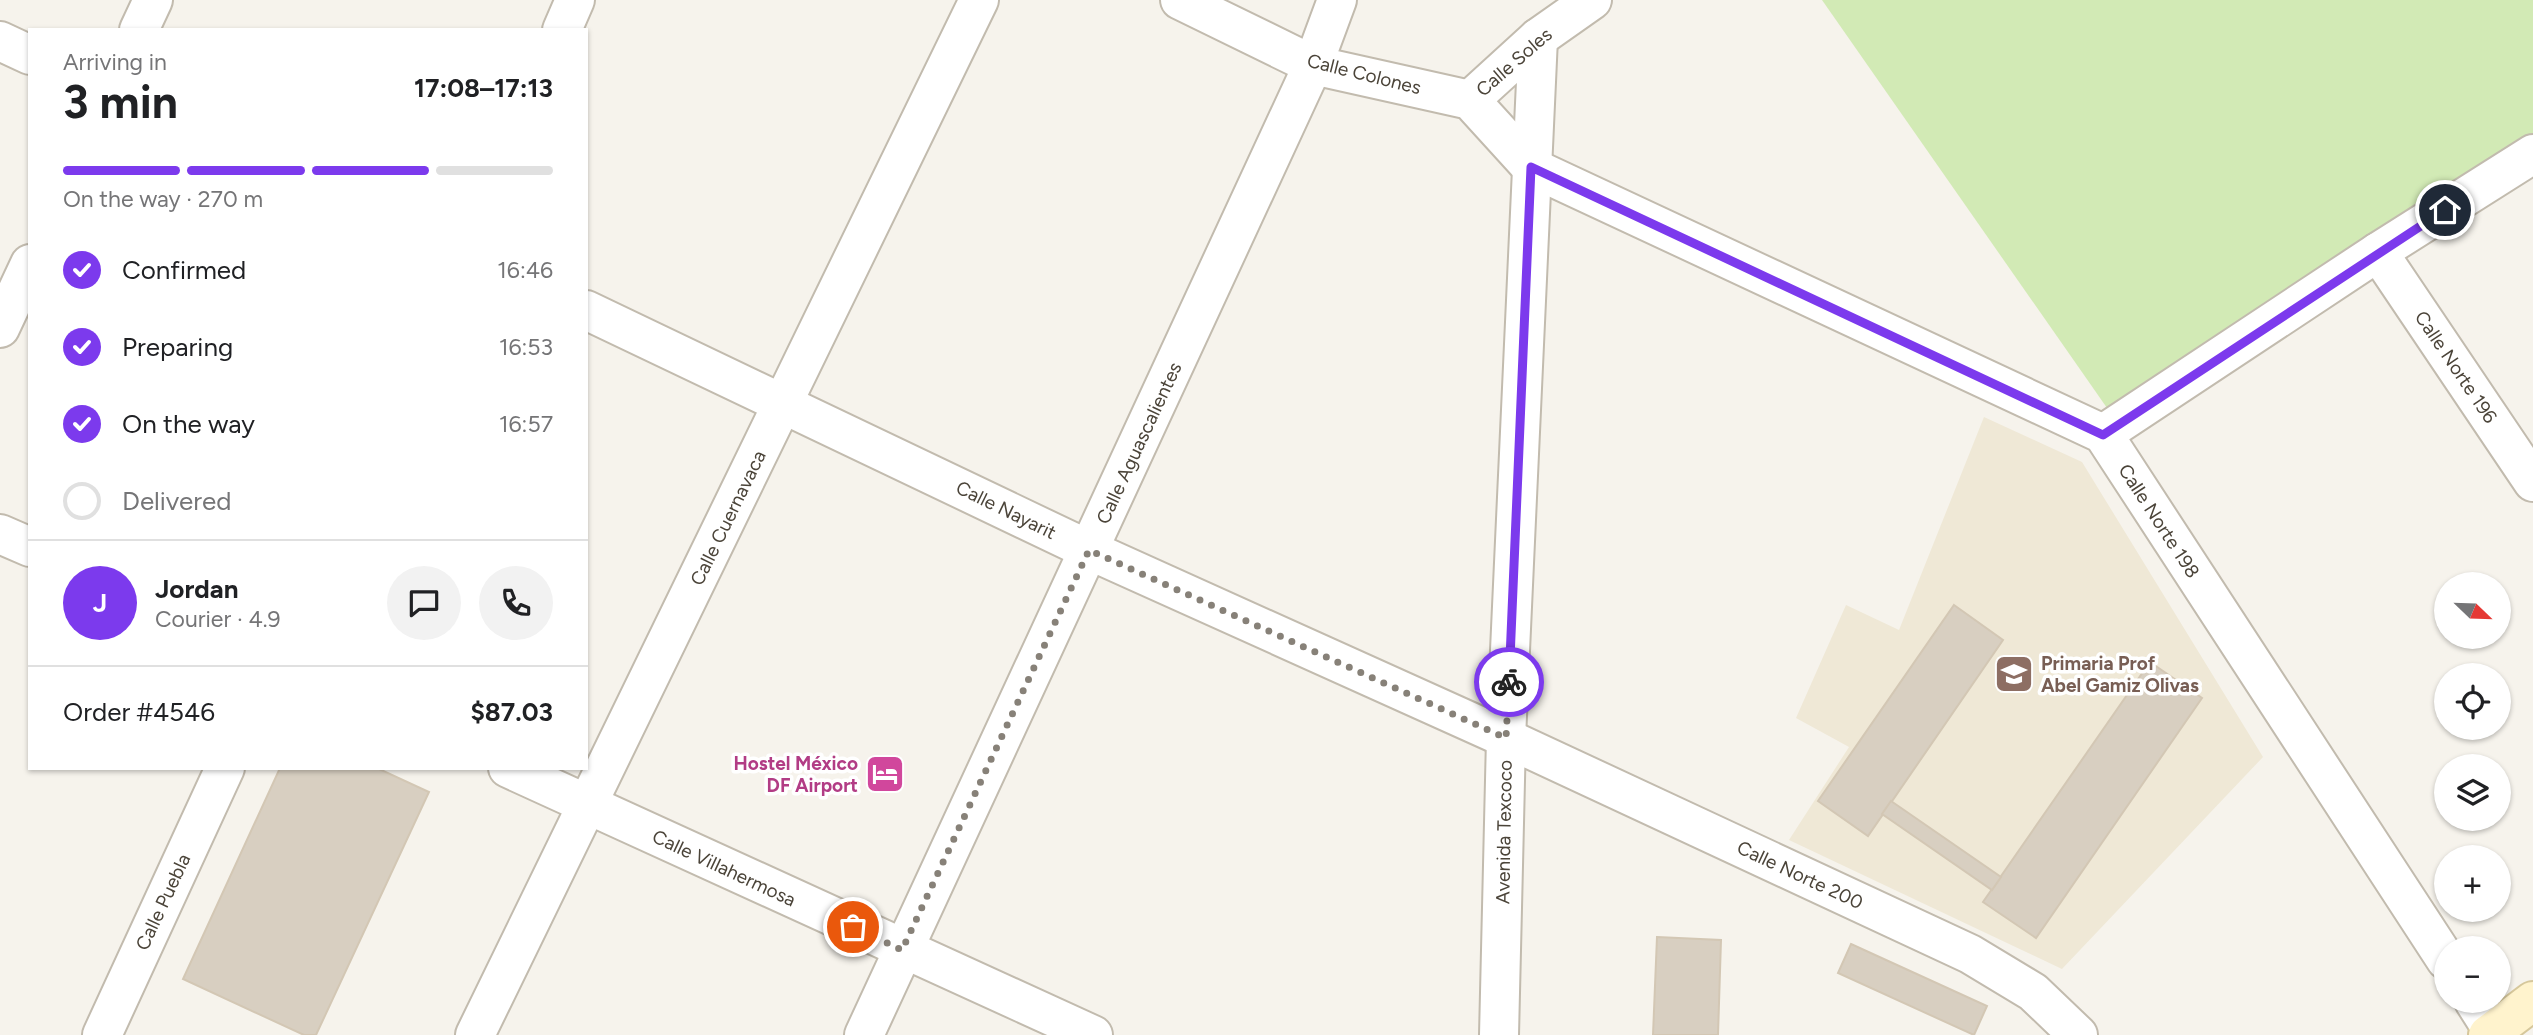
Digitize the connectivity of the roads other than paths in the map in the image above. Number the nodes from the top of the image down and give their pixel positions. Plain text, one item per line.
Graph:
1 (153, 0) edge
2 (575, 0) edge
3 (979, 0) edge
4 (1180, 0) edge
5 (1337, 0) edge
6 (1592, 0) edge
7 (140, 28) edge
8 (563, 28) edge
9 (1538, 37) junction
10 (0, 41) edge
11 (28, 54) edge
12 (1313, 65) junction
13 (1470, 100) junction
14 (2533, 154) edge
15 (1531, 167) junction
16 (2378, 252) junction
17 (28, 268) edge
18 (588, 311) edge
19 (0, 328) edge
20 (783, 403) junction
21 (2103, 435) junction
22 (2533, 482) edge
23 (0, 534) edge
24 (28, 546) edge
25 (1089, 550) junction
26 (1506, 738) junction
27 (224, 770) edge
28 (512, 770) edge
29 (588, 806) junction
30 (2434, 942) edge
31 (902, 950) junction
32 (2533, 1001) edge
33 (2485, 1022) edge
34 (102, 1035) edge
35 (475, 1035) edge
36 (864, 1035) edge
37 (1093, 1035) edge
38 (1499, 1035) edge
39 (2078, 1035) edge

1 - 7 street
2 - 8 street
3 - 20 street, Calle Cuernavaca
4 - 12 street, Calle Colones
5 - 12 street, Calle Aguascalientes
6 - 9 street, Calle Soles
9 - 13 street, Calle Soles
9 - 15 street, Avenida Texcoco
10 - 11 street
12 - 13 street, Calle Colones
12 - 25 street, Calle Aguascalientes
13 - 15 street
14 - 16 street
15 - 21 street
15 - 26 street, Avenida Texcoco
16 - 21 street
16 - 22 street, Calle Norte 196
17 - 19 street
18 - 20 street, Calle Nayarit
20 - 25 street, Calle Nayarit
20 - 29 street, Calle Cuernavaca
21 - 30 street, Calle Norte 198
23 - 24 street
25 - 26 street, Calle Nayarit
25 - 31 street, Calle Aguascalientes
26 - 38 street, Avenida Texcoco
26 - 39 street, Calle Norte 200
27 - 34 street, Calle Puebla
28 - 29 street, Calle Villahermosa
29 - 31 street, Calle Villahermosa
29 - 35 street, Calle Cuernavaca
31 - 36 street, Calle Aguascalientes
31 - 37 street, Calle Villahermosa
32 - 33 street

